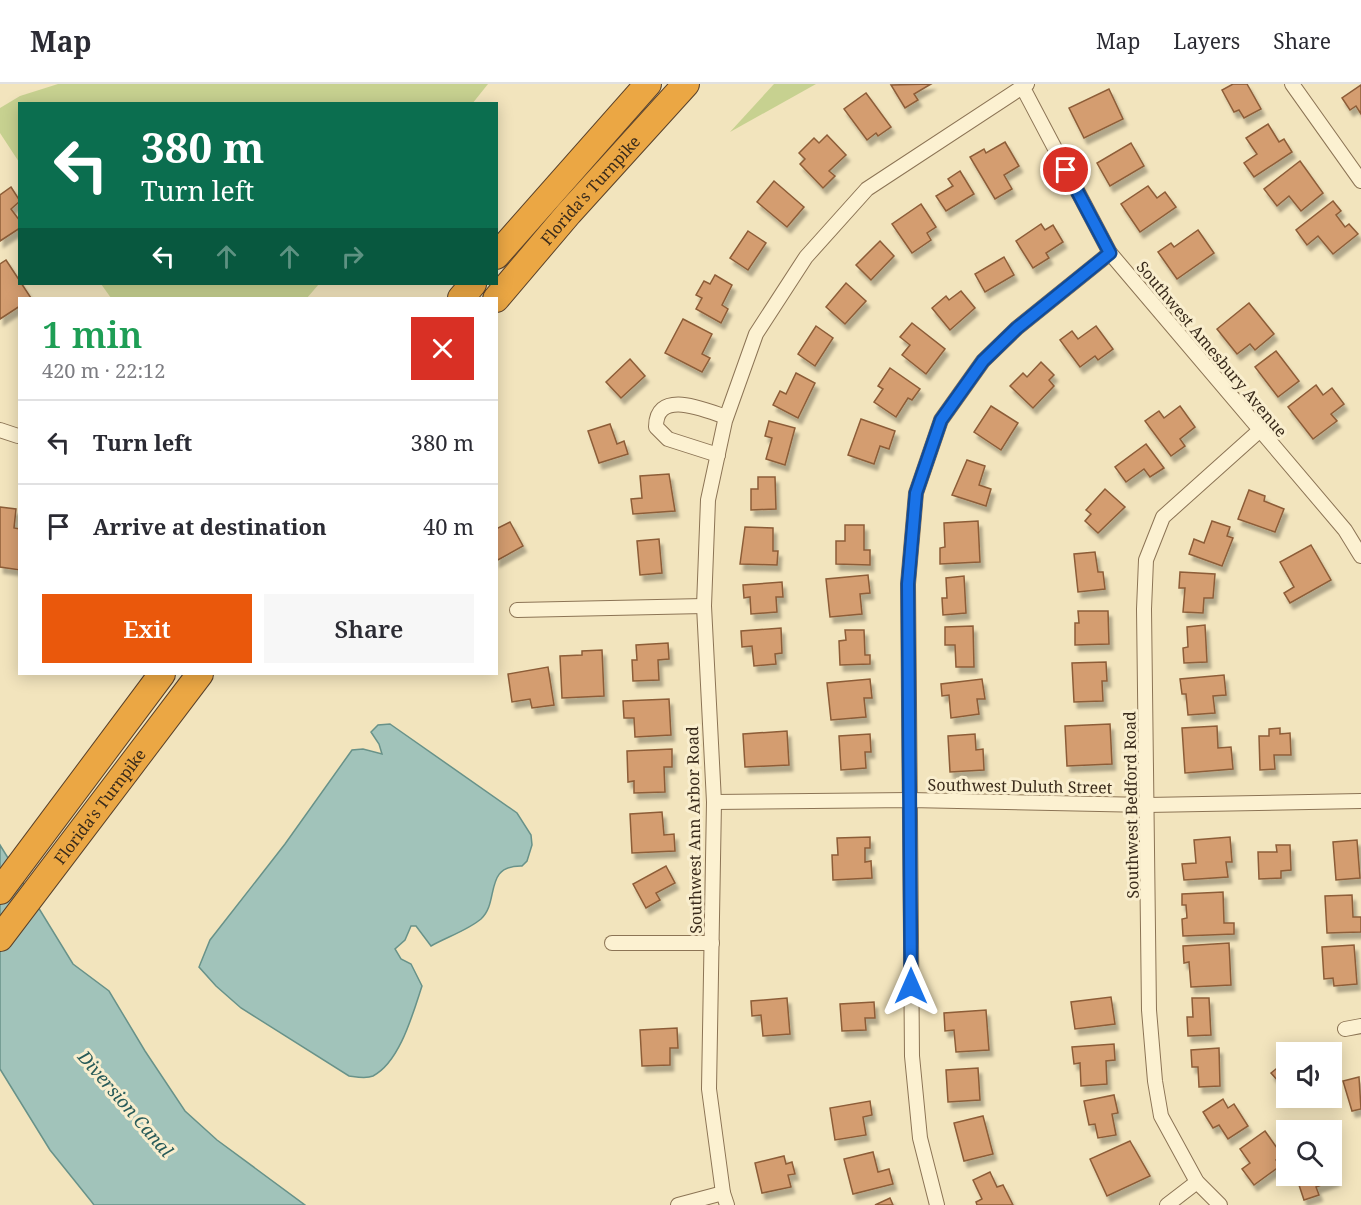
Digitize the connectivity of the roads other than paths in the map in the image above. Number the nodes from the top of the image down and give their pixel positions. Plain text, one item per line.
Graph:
1 (648, 84) edge
2 (686, 84) edge
3 (1292, 84) edge
4 (1025, 85) edge
5 (1361, 181) edge
6 (1110, 253) junction
7 (498, 254) edge
8 (472, 285) edge
9 (462, 297) edge
10 (498, 297) edge
11 (726, 417) junction
12 (0, 430) edge
13 (1259, 431) junction
14 (18, 436) dead end
15 (718, 455) junction
16 (1361, 556) edge
17 (704, 606) junction
18 (517, 610) dead end
19 (161, 675) edge
20 (199, 675) edge
21 (910, 800) junction
22 (1361, 801) edge
23 (714, 802) junction
24 (1147, 805) junction
25 (0, 891) edge
26 (0, 938) edge
27 (612, 943) dead end
28 (712, 943) junction
29 (1361, 1026) edge
30 (1346, 1029) dead end
31 (1197, 1182) junction
32 (725, 1199) edge
33 (678, 1205) edge
34 (937, 1205) edge
35 (1167, 1205) edge
36 (1220, 1205) edge

1 - 7 highway, Florida's Turnpike
2 - 10 highway, Florida's Turnpike
3 - 5 street
4 - 6 street, Southwest Amesbury Avenue
4 - 11 street, Southwest Ann Arbor Road
6 - 13 street, Southwest Amesbury Avenue
6 - 21 street
8 - 9 highway
11 - 15 street, Southwest Ann Arbor Road
11 - 15 street
12 - 14 street
13 - 16 street, Southwest Amesbury Avenue
13 - 24 street, Southwest Bedford Road
15 - 17 street, Southwest Ann Arbor Road
17 - 18 street
17 - 23 street, Southwest Ann Arbor Road
19 - 25 highway, Florida's Turnpike
20 - 26 highway, Florida's Turnpike
21 - 23 street, Southwest Duluth Street
21 - 24 street, Southwest Duluth Street
21 - 34 street
22 - 24 street, Southwest Duluth Street
23 - 28 street, Southwest Ann Arbor Road
24 - 31 street, Southwest Bedford Road
27 - 28 street
28 - 32 street, Southwest Ann Arbor Road
29 - 30 street
31 - 35 street
31 - 36 street, Southwest Bedford Road
32 - 33 street

